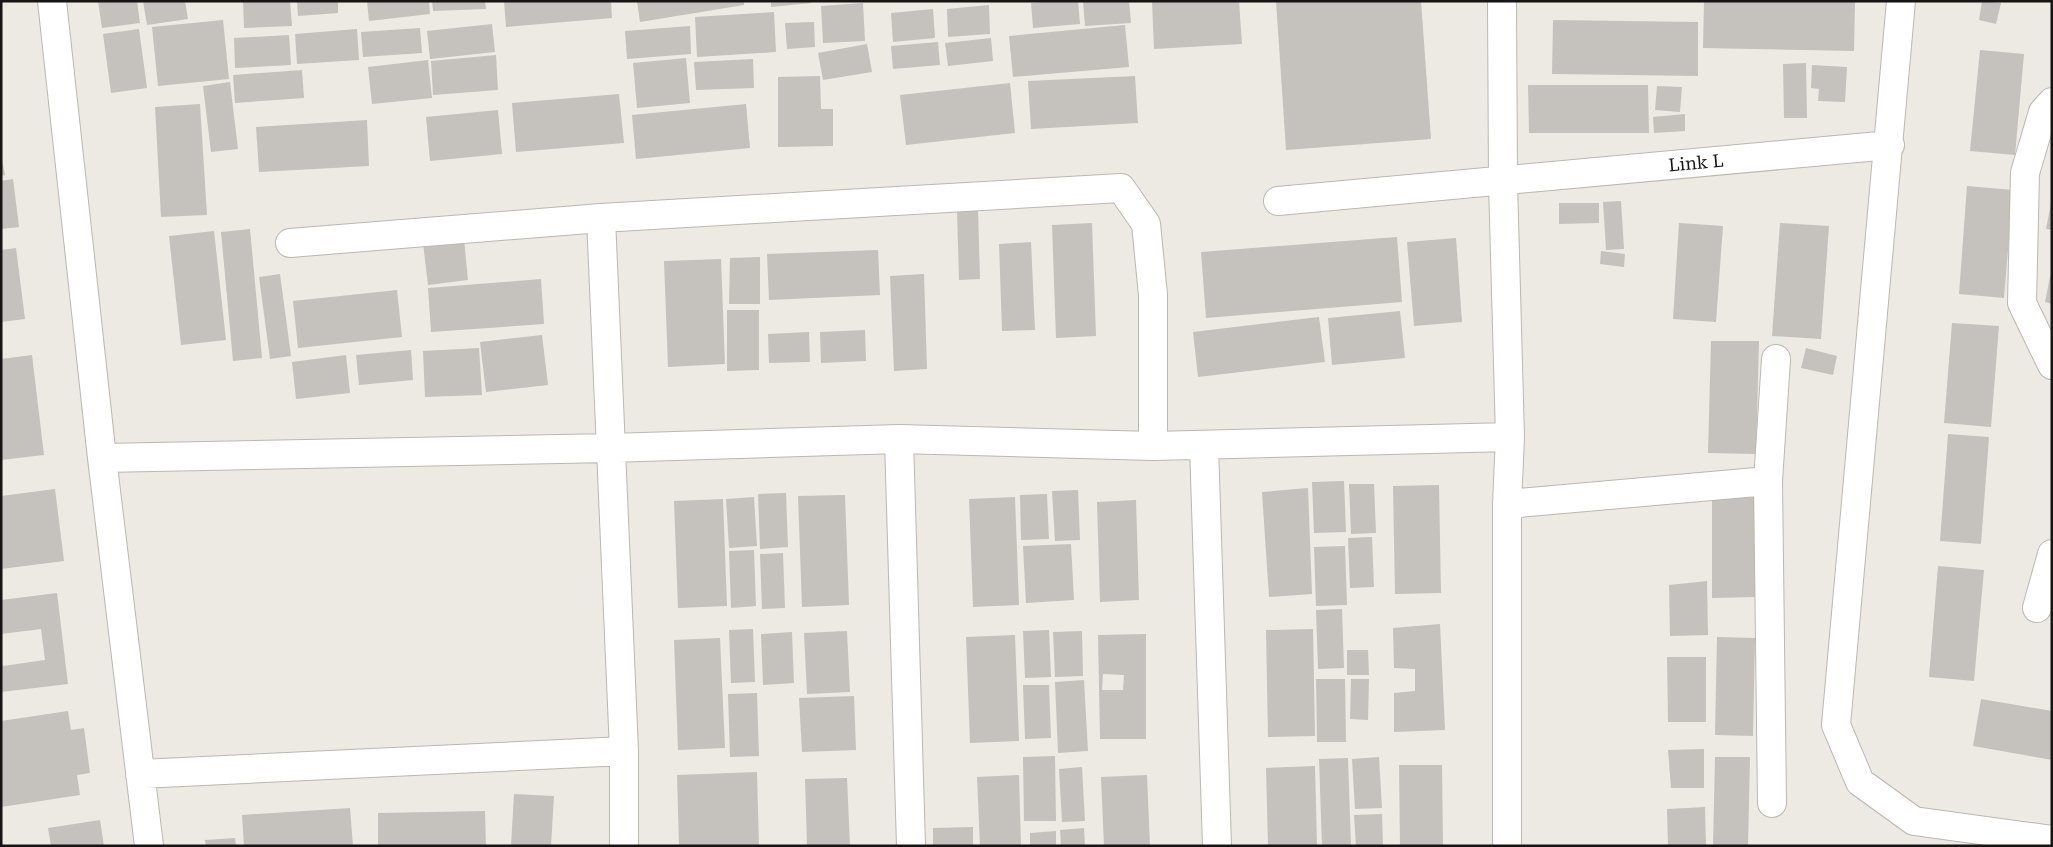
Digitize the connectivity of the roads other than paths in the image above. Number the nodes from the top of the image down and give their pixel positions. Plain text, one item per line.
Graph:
1 (52, 1) edge
2 (1502, 1) edge
3 (1901, 1) edge
4 (2052, 102) edge
5 (1890, 145) junction
6 (1503, 182) junction
7 (1278, 201) dead end
8 (601, 218) junction
9 (290, 243) dead end
10 (1776, 359) dead end
11 (2052, 365) edge
12 (1510, 437) junction
13 (899, 439) junction
14 (1204, 445) junction
15 (1153, 446) junction
16 (610, 448) junction
17 (102, 458) junction
18 (1768, 481) junction
19 (1507, 504) junction
20 (2052, 554) edge
21 (2037, 608) dead end
22 (624, 751) junction
23 (140, 774) junction
24 (1772, 803) dead end
25 (2052, 840) edge
26 (149, 846) edge
27 (624, 846) edge
28 (911, 846) edge
29 (1217, 846) edge
30 (1507, 846) edge

1 - 17 street
2 - 6 street
3 - 5 street
4 - 11 street
5 - 6 street, Link L
5 - 25 street
6 - 7 street, Link L
6 - 12 street
8 - 9 street
8 - 15 street
8 - 16 street
10 - 18 street
12 - 14 street
12 - 19 street
13 - 15 street
13 - 16 street
13 - 28 street
14 - 15 street
14 - 29 street
16 - 17 street
16 - 22 street
17 - 23 street
18 - 19 street
18 - 24 street
19 - 30 street
20 - 21 street
22 - 23 street
22 - 27 street
23 - 26 street

